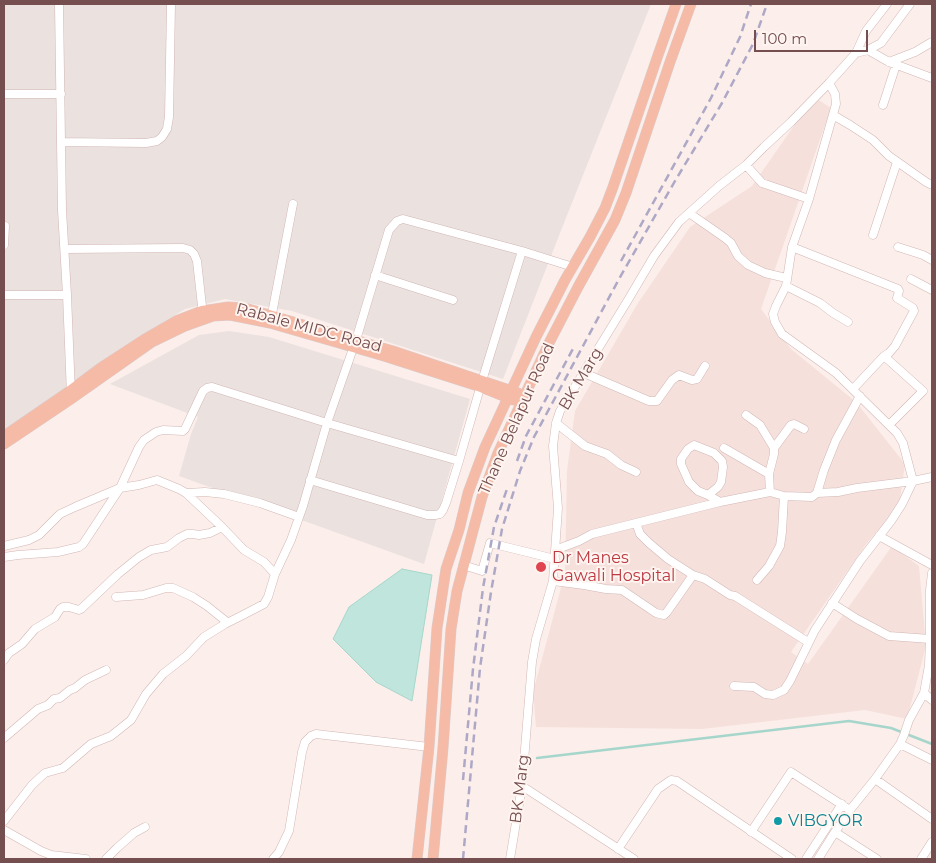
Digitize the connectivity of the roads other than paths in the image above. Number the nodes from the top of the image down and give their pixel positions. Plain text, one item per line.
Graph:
1 (59, 4) edge
2 (171, 4) edge
3 (676, 4) edge
4 (691, 4) edge
5 (887, 4) edge
6 (910, 4) edge
7 (932, 42) edge
8 (868, 50) junction
9 (856, 53) junction
10 (892, 64) junction
11 (932, 78) edge
12 (829, 83) junction
13 (4, 94) edge
14 (60, 94) junction
15 (883, 105) dead end
16 (834, 115) junction
17 (61, 142) junction
18 (896, 162) junction
19 (746, 165) junction
20 (932, 185) edge
21 (809, 199) junction
22 (293, 204) dead end
23 (689, 213) junction
24 (5, 226) edge
25 (873, 235) dead end
26 (4, 245) edge
27 (792, 247) junction
28 (898, 247) dead end
29 (65, 249) junction
30 (522, 251) junction
31 (932, 260) edge
32 (573, 267) junction
33 (375, 275) junction
34 (911, 279) dead end
35 (786, 282) junction
36 (932, 290) edge
37 (4, 295) edge
38 (67, 295) junction
39 (452, 300) dead end
40 (203, 315) junction
41 (271, 319) junction
42 (848, 322) dead end
43 (355, 344) junction
44 (884, 356) junction
45 (705, 366) dead end
46 (584, 373) junction
47 (481, 384) junction
48 (853, 389) junction
49 (509, 394) junction
50 (71, 395) junction
51 (860, 396) junction
52 (523, 400) junction
53 (746, 415) dead end
54 (327, 423) junction
55 (556, 423) junction
56 (889, 425) junction
57 (804, 429) dead end
58 (10, 434) edge
59 (4, 444) edge
60 (724, 448) dead end
61 (774, 448) junction
62 (459, 461) junction
63 (636, 472) dead end
64 (768, 474) junction
65 (932, 477) edge
66 (310, 480) junction
67 (913, 482) junction
68 (120, 488) junction
69 (770, 492) junction
70 (817, 492) junction
71 (186, 493) junction
72 (708, 495) junction
73 (784, 496) junction
74 (720, 502) junction
75 (299, 517) junction
76 (636, 524) junction
77 (222, 527) junction
78 (879, 536) junction
79 (4, 546) edge
80 (555, 550) junction
81 (4, 558) edge
82 (555, 559) junction
83 (463, 565) junction
84 (932, 565) edge
85 (932, 573) edge
86 (275, 574) junction
87 (693, 575) junction
88 (757, 580) dead end
89 (552, 581) junction
90 (116, 597) dead end
91 (832, 603) junction
92 (227, 622) junction
93 (931, 622) edge
94 (930, 639) junction
95 (808, 642) junction
96 (4, 660) edge
97 (106, 670) dead end
98 (734, 686) dead end
99 (924, 693) junction
100 (932, 700) edge
101 (4, 738) edge
102 (900, 744) junction
103 (429, 746) junction
104 (932, 760) edge
105 (875, 779) junction
106 (522, 786) junction
107 (842, 804) junction
108 (850, 810) junction
109 (932, 819) edge
110 (4, 821) edge
111 (145, 827) dead end
112 (4, 830) edge
113 (751, 832) junction
114 (824, 832) junction
115 (833, 834) junction
116 (932, 842) edge
117 (776, 843) dead end
118 (618, 849) junction
119 (50, 857) edge
120 (83, 859) edge
121 (106, 859) edge
122 (274, 859) edge
123 (417, 859) edge
124 (433, 859) edge
125 (510, 859) edge
126 (634, 859) edge
127 (792, 859) edge
128 (800, 859) edge
129 (806, 859) edge
130 (818, 859) edge
131 (877, 859) edge
132 (921, 859) edge

1 - 14 street
2 - 17 street
3 - 32 main road, Thane Belapur Road
4 - 52 main road, Thane Belapur Road
5 - 9 street, BK Marg
6 - 8 street
7 - 10 street
8 - 9 street
8 - 10 street
9 - 12 street, BK Marg
10 - 11 street
10 - 15 street
12 - 16 street
12 - 19 street, BK Marg
13 - 14 street
14 - 17 street
16 - 18 street
16 - 21 street
17 - 29 street
18 - 20 street
18 - 25 street
19 - 21 street
19 - 23 street, BK Marg
21 - 27 street
22 - 41 street
23 - 35 street
23 - 46 street, BK Marg
24 - 26 street
27 - 35 street
27 - 44 street
28 - 31 street
29 - 38 street
29 - 40 street
30 - 32 street
30 - 33 street
30 - 47 street
32 - 49 main road, Thane Belapur Road
33 - 39 street
33 - 43 street
34 - 36 street
35 - 42 street
35 - 48 street
37 - 38 street
38 - 50 street
40 - 41 main road, Rabale MIDC Road
40 - 50 main road, Rabale MIDC Road
41 - 43 main road, Rabale MIDC Road
43 - 47 main road, Rabale MIDC Road
43 - 54 street
44 - 48 street
44 - 56 street
45 - 46 street
46 - 55 street, BK Marg
47 - 49 main road, Rabale MIDC Road
47 - 62 street
48 - 51 street
49 - 52 main road, Rabale MIDC Road
49 - 103 main road, Thane Belapur Road
50 - 58 main road, Rabale MIDC Road
51 - 56 street
51 - 70 street
52 - 83 main road, Thane Belapur Road
53 - 61 street
54 - 62 street
54 - 66 street
54 - 68 street
55 - 63 street
55 - 80 street, BK Marg
56 - 67 street
57 - 61 street
58 - 59 main road, Rabale MIDC Road
60 - 64 street
61 - 64 street
62 - 66 street
64 - 69 street
65 - 67 street
66 - 75 street
67 - 70 street
67 - 78 street
68 - 71 street
68 - 79 street
68 - 81 street
69 - 73 street
69 - 74 street
70 - 73 street
71 - 75 street
71 - 77 street
72 - 72 street
72 - 74 street
73 - 88 street
74 - 76 street
75 - 86 street
76 - 80 street
76 - 87 street
77 - 86 street
77 - 96 street
78 - 84 street
78 - 91 street
80 - 82 street, BK Marg
82 - 83 street
82 - 89 street, BK Marg
83 - 124 main road, Thane Belapur Road
85 - 93 street
86 - 92 street
87 - 89 street
87 - 95 street
89 - 106 street, BK Marg
90 - 92 street
91 - 94 street
91 - 95 street
92 - 110 street
93 - 94 street
94 - 99 street
95 - 98 street
97 - 101 street
99 - 100 street
99 - 102 street
102 - 104 street
102 - 105 street
103 - 122 street
103 - 123 main road, Thane Belapur Road
105 - 108 street
105 - 109 street
106 - 118 street
106 - 125 street, BK Marg
107 - 108 street
107 - 113 street
107 - 114 street
108 - 115 street
111 - 121 street
112 - 119 street
113 - 118 street
113 - 127 street
114 - 115 street
114 - 129 street
115 - 130 street
115 - 131 street
116 - 132 street
117 - 128 street
118 - 126 street
119 - 120 street

